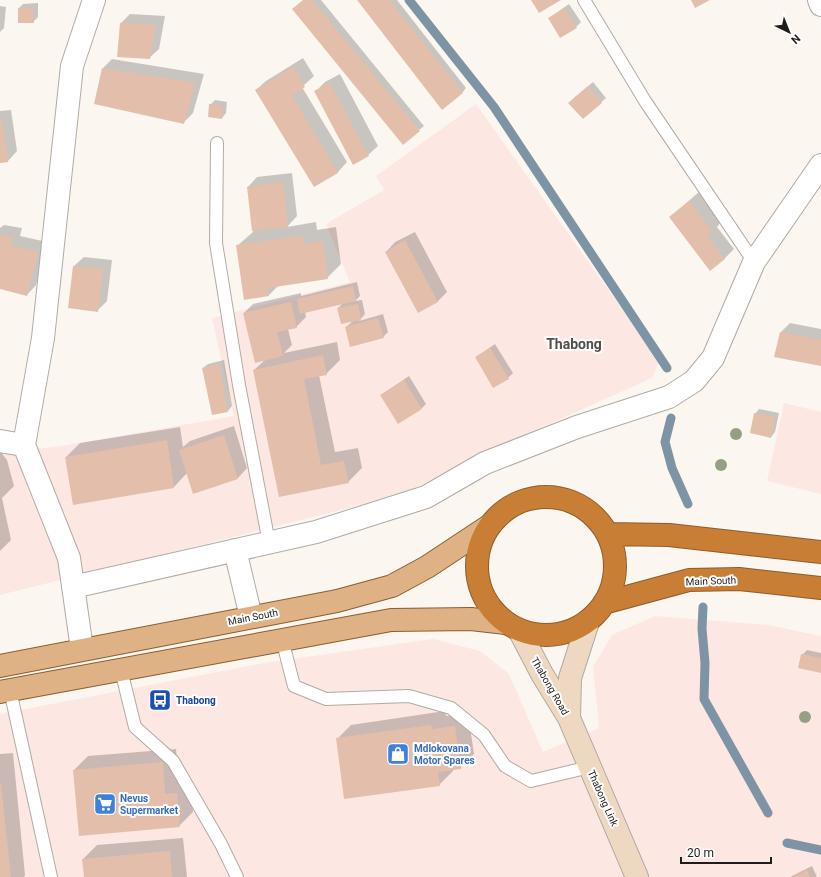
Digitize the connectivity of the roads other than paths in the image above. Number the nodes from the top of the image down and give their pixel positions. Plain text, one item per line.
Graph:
1 (94, 0) edge
2 (584, 0) edge
3 (819, 0) edge
4 (821, 5) edge
5 (217, 143) dead end
6 (821, 165) edge
7 (754, 262) junction
8 (0, 441) edge
9 (24, 445) junction
10 (489, 526) junction
11 (608, 534) junction
12 (269, 543) junction
13 (235, 550) junction
14 (821, 552) edge
15 (73, 587) junction
16 (821, 588) edge
17 (604, 603) junction
18 (251, 618) junction
19 (588, 622) junction
20 (512, 627) junction
21 (282, 639) junction
22 (82, 649) junction
23 (0, 666) edge
24 (121, 670) junction
25 (5, 691) edge
26 (569, 718) junction
27 (590, 767) junction
28 (51, 877) edge
29 (236, 877) edge
30 (638, 877) edge

1 - 9 street
2 - 7 lane
3 - 4 street
5 - 12 lane
6 - 7 street
7 - 12 street
8 - 9 street
9 - 15 street
10 - 11 highway, Main South
10 - 18 main road, Main South
10 - 20 highway, Main South
11 - 14 highway
11 - 17 highway, Main South
12 - 13 street
13 - 15 street
13 - 18 street
15 - 22 street
16 - 17 highway, Main South
17 - 19 highway, Main South
18 - 22 main road, Main South
19 - 20 highway, Main South
19 - 26 main road, Thabong Road
20 - 21 main road, Main South
20 - 26 main road, Thabong Road
21 - 24 main road, Main South
21 - 27 lane
22 - 23 main road, Main South
24 - 25 main road, Main South
24 - 29 lane
25 - 28 lane
26 - 27 main road, Thabong Link
27 - 30 main road, Thabong Link

